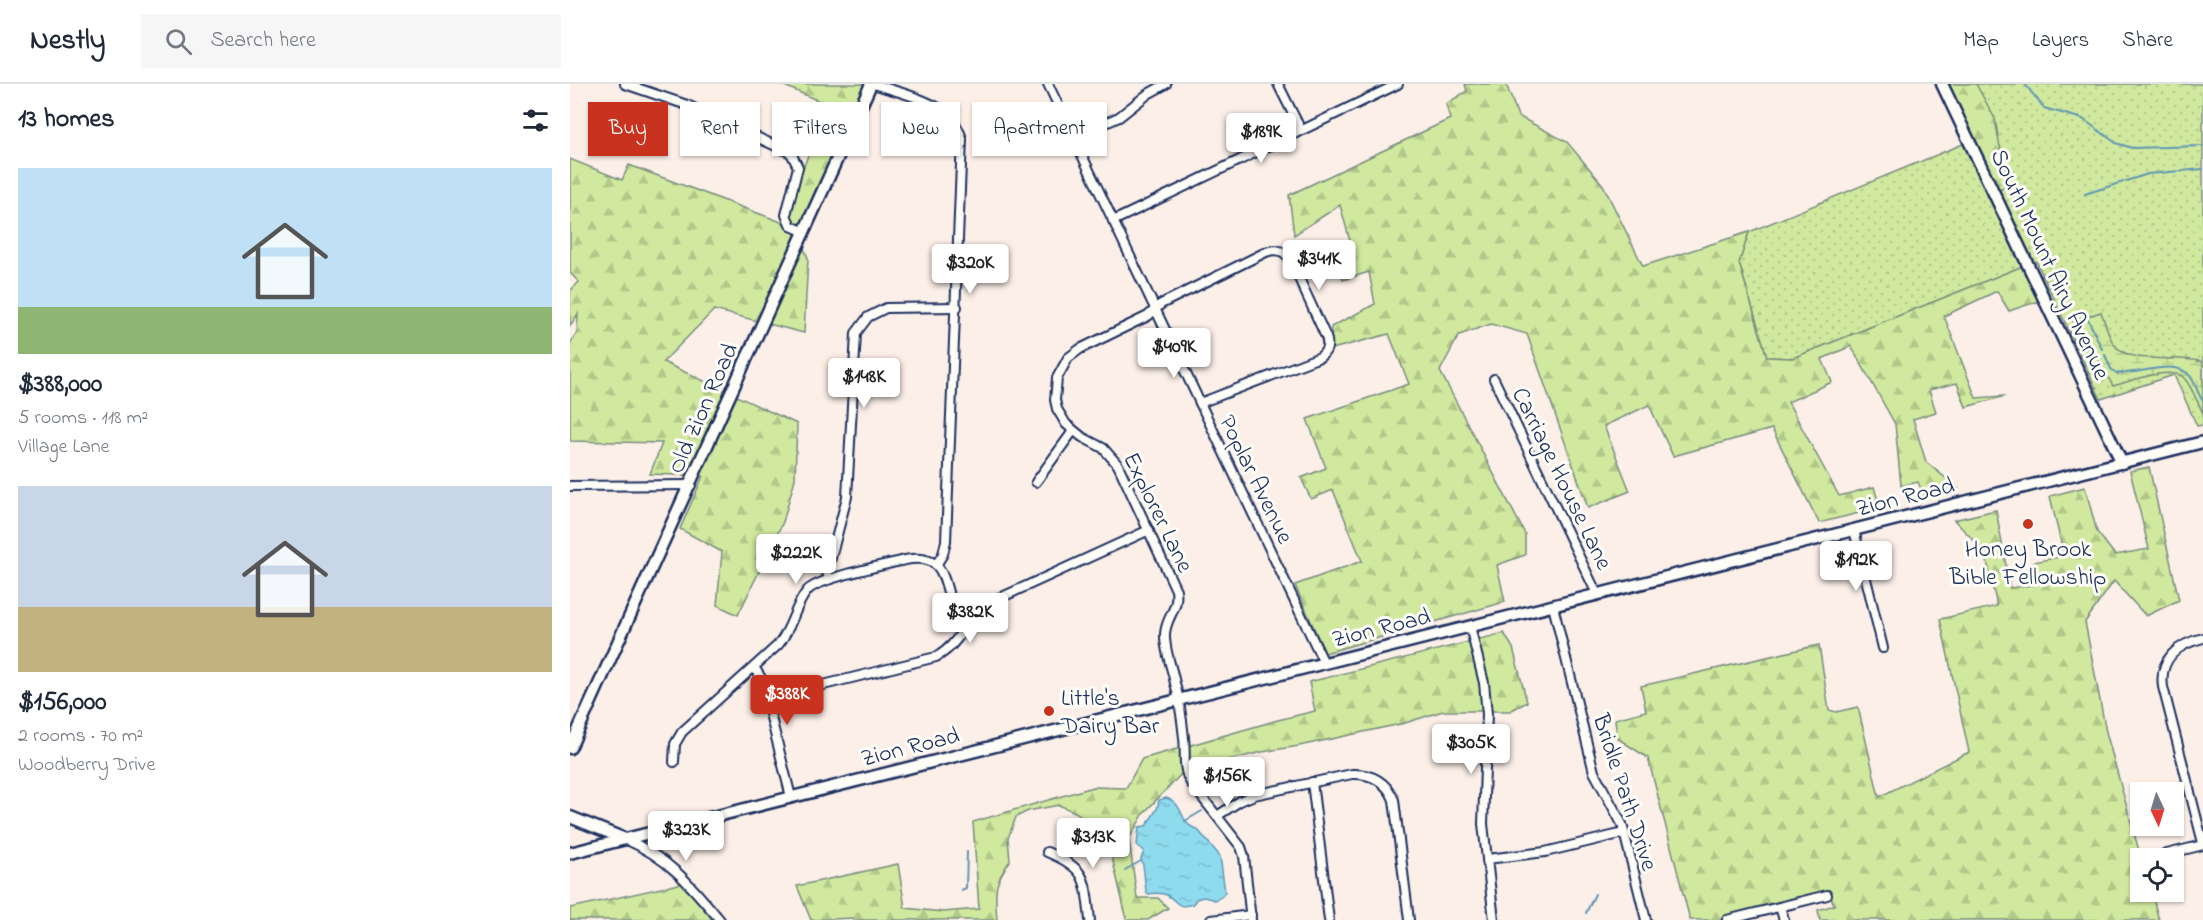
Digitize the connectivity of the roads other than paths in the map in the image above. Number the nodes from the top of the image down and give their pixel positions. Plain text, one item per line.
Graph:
1 (625, 84) edge
2 (873, 84) edge
3 (1048, 84) edge
4 (1166, 84) edge
5 (1278, 84) edge
6 (1398, 84) edge
7 (1942, 84) edge
8 (1057, 102) edge
9 (1107, 122) edge
10 (1301, 130) junction
11 (1083, 156) edge
12 (1113, 221) junction
13 (805, 232) junction
14 (957, 307) junction
15 (1155, 309) junction
16 (1494, 379) dead end
17 (1200, 404) junction
18 (1073, 431) junction
19 (2203, 442) edge
20 (2122, 463) junction
21 (1036, 482) dead end
22 (691, 485) junction
23 (570, 486) edge
24 (1149, 530) junction
25 (1854, 530) junction
26 (936, 565) junction
27 (830, 579) junction
28 (1598, 594) junction
29 (1553, 606) junction
30 (967, 624) junction
31 (1470, 626) junction
32 (2203, 638) edge
33 (1883, 648) dead end
34 (1324, 663) junction
35 (754, 668) junction
36 (767, 699) junction
37 (1179, 699) junction
38 (570, 748) edge
39 (674, 762) dead end
40 (1312, 783) junction
41 (792, 797) junction
42 (1217, 816) junction
43 (570, 817) edge
44 (1624, 833) junction
45 (625, 839) junction
46 (2203, 844) edge
47 (2184, 849) edge
48 (1047, 852) dead end
49 (570, 853) edge
50 (1487, 859) junction
51 (1827, 895) dead end
52 (1780, 907) junction
53 (1251, 918) edge
54 (720, 920) edge
55 (1090, 920) edge
56 (1210, 920) edge
57 (1329, 920) edge
58 (1409, 920) edge
59 (1494, 920) edge
60 (1646, 920) edge
61 (1727, 920) edge
62 (1784, 920) edge

1 - 13 street
2 - 13 street, Old Zion Road
2 - 14 street
3 - 8 street, Poplar Avenue
4 - 9 street
5 - 10 street
6 - 10 street
7 - 20 street, South Mount Airy Avenue
10 - 12 street
11 - 12 street, Poplar Avenue
12 - 15 street, Poplar Avenue
13 - 22 street, Old Zion Road
14 - 26 street
14 - 27 street
15 - 17 street, Poplar Avenue
15 - 17 street, Explorer Lane
15 - 18 street, Explorer Lane
16 - 28 street, Carriage House Lane
17 - 34 street, Poplar Avenue
18 - 21 street
18 - 24 street, Explorer Lane
19 - 20 street, Zion Road
20 - 25 street, Zion Road
22 - 23 street
22 - 38 street, Old Zion Road
24 - 30 street
24 - 37 street, Explorer Lane
25 - 28 street, Zion Road
25 - 33 street
26 - 27 street
26 - 30 street
27 - 35 street
28 - 29 street, Zion Road
29 - 31 street, Zion Road
29 - 44 street, Bridle Path Drive
30 - 36 street
31 - 34 street, Zion Road
31 - 50 street
32 - 46 street
34 - 37 street, Zion Road
35 - 36 street
35 - 39 street
36 - 41 street
37 - 41 street, Zion Road
37 - 42 street, Explorer Lane
40 - 42 street
40 - 57 street
40 - 58 street
41 - 45 street, Zion Road
42 - 53 street, Explorer Lane
43 - 45 street
44 - 50 street
44 - 60 street, Bridle Path Drive
45 - 49 street, Zion Road
45 - 54 street
46 - 47 street
48 - 55 street
50 - 59 street
51 - 52 street
52 - 61 street
52 - 62 street
53 - 56 street

